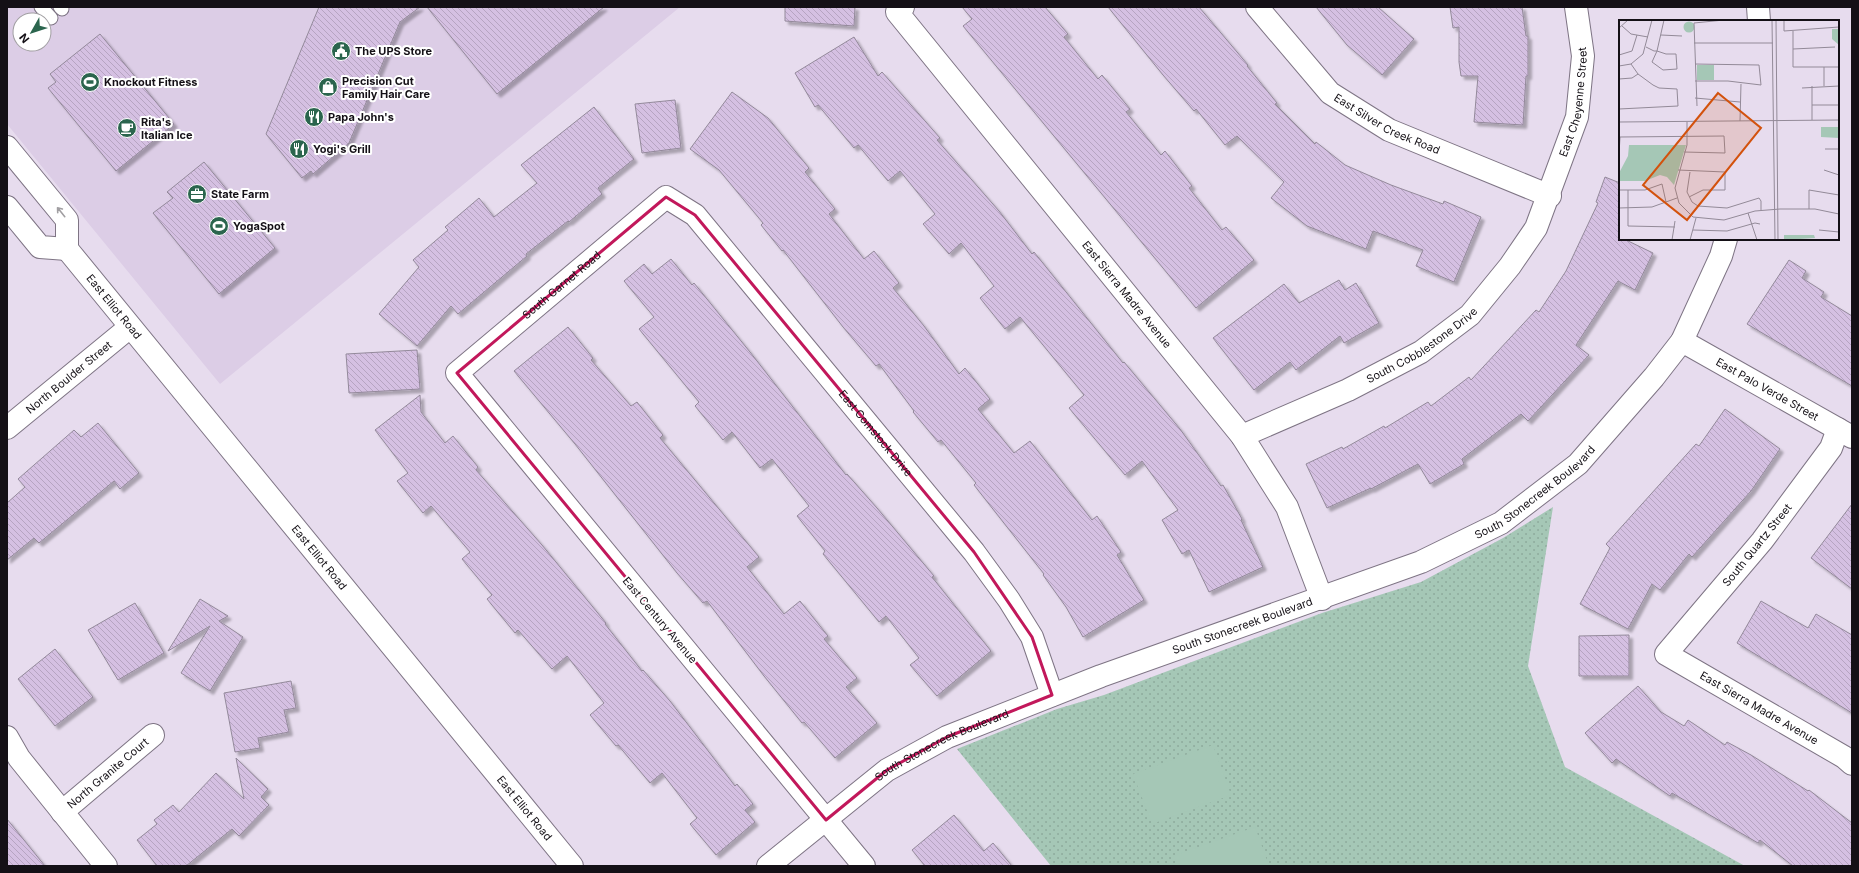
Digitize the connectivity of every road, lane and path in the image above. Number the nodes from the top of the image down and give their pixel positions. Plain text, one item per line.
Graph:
1 (41, 7) edge
2 (1257, 7) edge
3 (1576, 7) edge
4 (1758, 7) edge
5 (900, 9) edge
6 (56, 11) edge
7 (1760, 20) edge
8 (7, 147) edge
9 (1550, 196) junction
10 (666, 197) joint
11 (7, 207) edge
12 (1726, 240) edge
13 (67, 249) junction
14 (130, 327) junction
15 (1682, 341) junction
16 (457, 373) joint
17 (7, 428) edge
18 (1845, 433) edge
19 (1242, 436) junction
20 (1322, 599) junction
21 (1666, 654) joint
22 (1052, 695) junction
23 (153, 735) dead end
24 (7, 737) edge
25 (1852, 764) edge
26 (62, 812) junction
27 (826, 820) junction
28 (106, 866) edge
29 (572, 866) edge
30 (768, 866) edge
31 (864, 866) edge

1 - 6 lane
2 - 9 street, East Silver Creek Road
3 - 9 street, East Cheyenne Street
4 - 7 street
5 - 19 street, East Sierra Madre Avenue
13 -> 8 street
9 - 19 street, South Cobblestone Drive
10 - 16 street, South Garnet Road
10 - 22 street, East Comstock Drive
11 - 13 street
12 - 15 street
13 - 14 street, East Elliot Road
14 - 17 street, North Boulder Street
14 - 29 street, East Elliot Road
15 - 18 street, East Palo Verde Street
15 - 20 street, South Stonecreek Boulevard
16 - 27 street, East Century Avenue
18 - 21 street, South Quartz Street
19 - 20 street, East Sierra Madre Avenue
20 - 22 street, South Stonecreek Boulevard
21 - 25 street, East Sierra Madre Avenue
22 - 27 street, South Stonecreek Boulevard
23 - 26 street, North Granite Court
24 - 26 street
26 - 28 street
27 - 30 street, South Stonecreek Boulevard
27 - 31 street, East Century Avenue

